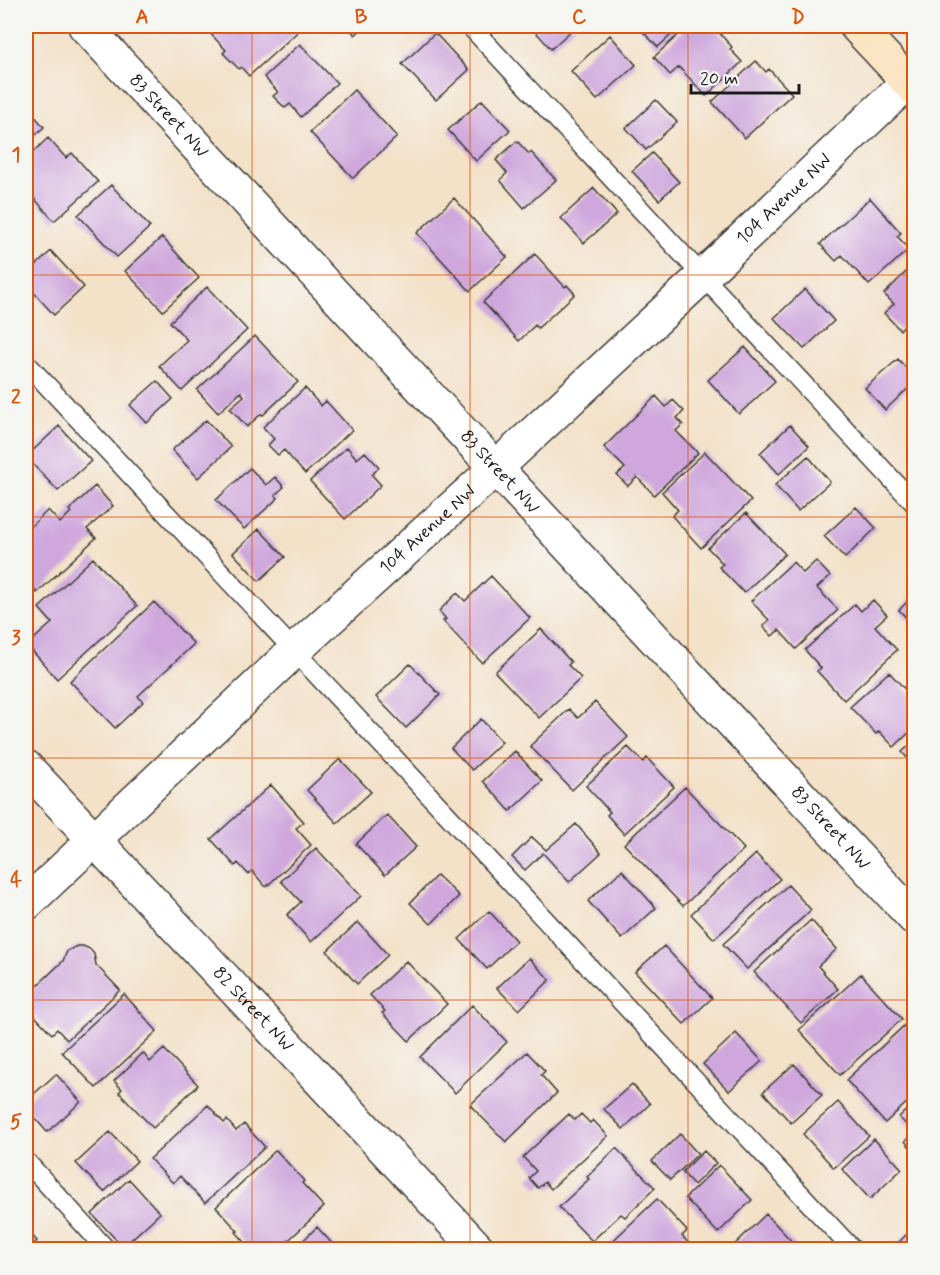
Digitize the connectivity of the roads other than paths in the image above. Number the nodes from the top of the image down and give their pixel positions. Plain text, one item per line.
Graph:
1 (85, 26) edge
2 (470, 26) edge
3 (856, 26) edge
4 (911, 85) edge
5 (704, 275) junction
6 (26, 363) edge
7 (496, 468) junction
8 (915, 503) edge
9 (294, 651) junction
10 (26, 767) edge
11 (94, 841) junction
12 (26, 904) edge
13 (915, 918) edge
14 (26, 1161) edge
15 (107, 1250) edge
16 (479, 1250) edge
17 (853, 1250) edge

1 - 7 street, 83 Street NW
2 - 5 lane
3 - 4 main road
4 - 5 street, 104 Avenue NW
5 - 7 street, 104 Avenue NW
5 - 8 lane
6 - 9 lane
7 - 9 street, 104 Avenue NW
7 - 13 street, 83 Street NW
9 - 11 street, 104 Avenue NW
9 - 17 lane
10 - 11 street, 82 Street NW
11 - 12 street, 104 Avenue NW
11 - 16 street, 82 Street NW
14 - 15 lane

